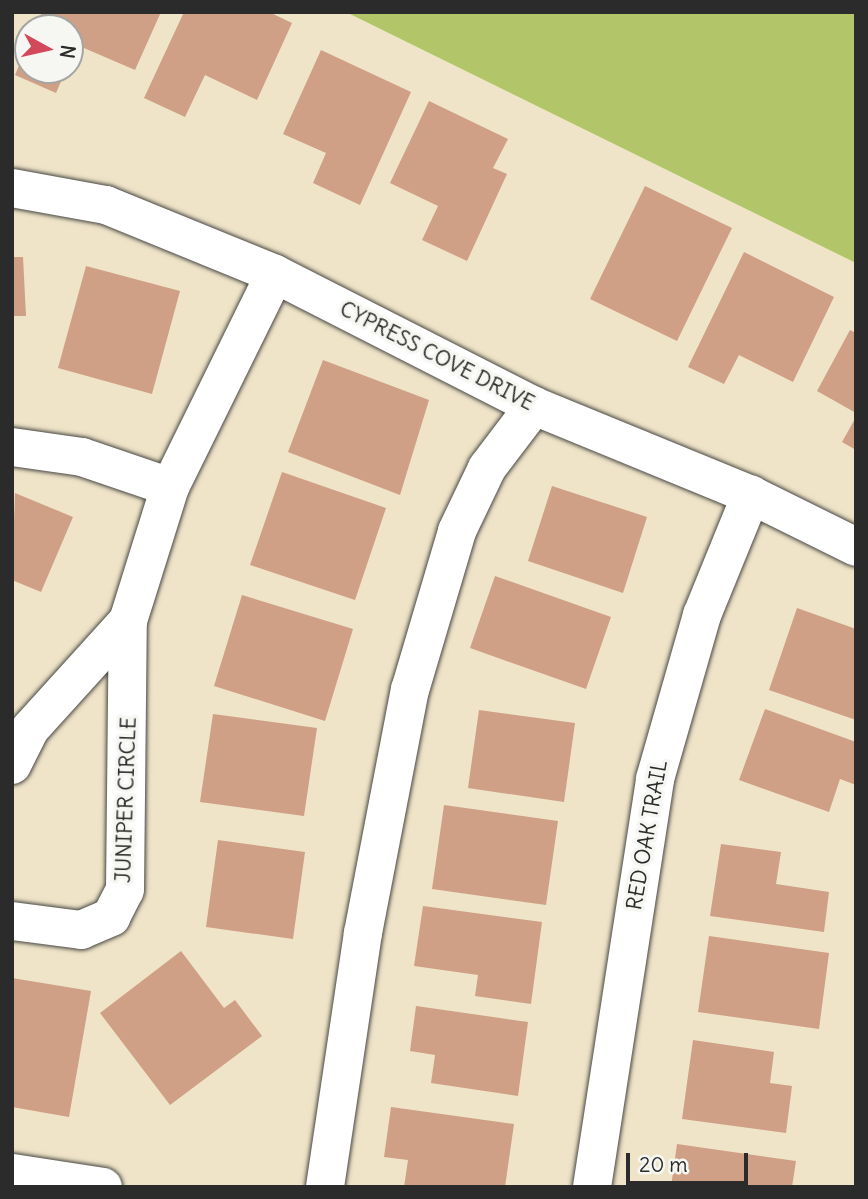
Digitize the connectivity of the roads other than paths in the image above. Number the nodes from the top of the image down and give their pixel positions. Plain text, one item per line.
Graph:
1 (12, 188) edge
2 (275, 274) junction
3 (534, 406) junction
4 (12, 447) edge
5 (170, 487) junction
6 (751, 495) junction
7 (856, 547) edge
8 (128, 621) junction
9 (12, 765) edge
10 (12, 920) edge
11 (12, 1173) edge
12 (103, 1187) edge
13 (325, 1187) edge
14 (592, 1187) edge

1 - 2 street, CYPRESS COVE DRIVE
2 - 3 street, CYPRESS COVE DRIVE
2 - 5 street, JUNIPER CIRCLE
3 - 6 street, CYPRESS COVE DRIVE
3 - 13 street
4 - 5 street
5 - 8 street, JUNIPER CIRCLE
6 - 7 street, CYPRESS COVE DRIVE
6 - 14 street, RED OAK TRAIL
8 - 9 street, JUNIPER CIRCLE
8 - 10 street, JUNIPER CIRCLE
11 - 12 street

